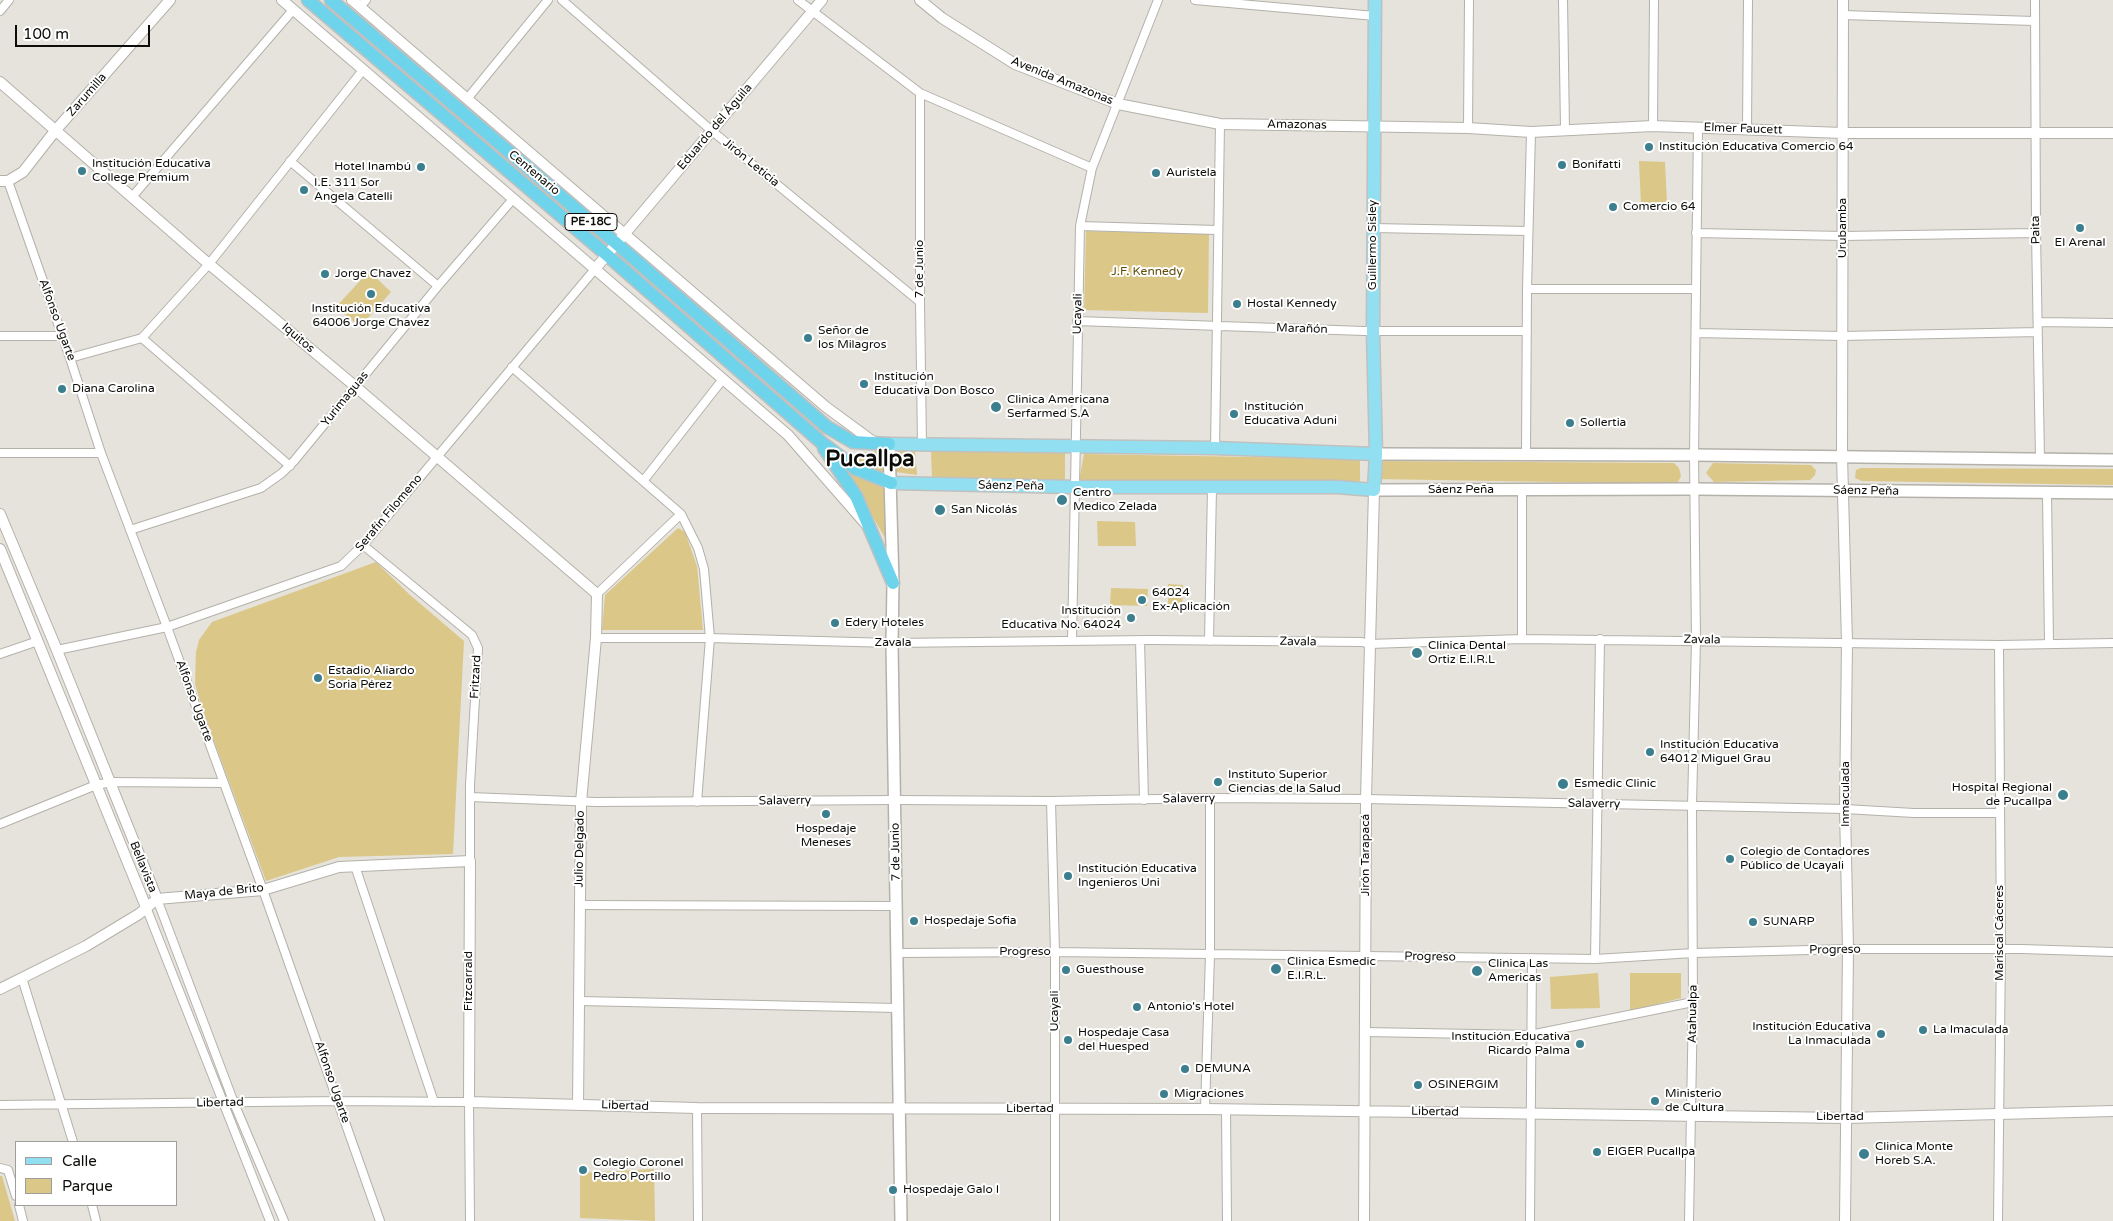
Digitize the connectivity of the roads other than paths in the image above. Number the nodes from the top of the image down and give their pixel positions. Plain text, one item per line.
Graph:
1 (10, 0) edge
2 (170, 0) edge
3 (282, 0) edge
4 (308, 0) edge
5 (331, 0) edge
6 (548, 0) edge
7 (562, 0) edge
8 (798, 0) edge
9 (822, 0) edge
10 (920, 0) edge
11 (1158, 0) edge
12 (1195, 0) edge
13 (1375, 0) edge
14 (1469, 0) edge
15 (1563, 0) edge
16 (1654, 0) edge
17 (1748, 0) edge
18 (1843, 0) edge
19 (2035, 0) edge
20 (359, 2) edge
21 (293, 10) junction
22 (0, 11) edge
23 (812, 12) junction
24 (1843, 15) junction
25 (1375, 16) junction
26 (2034, 21) junction
27 (363, 70) junction
28 (0, 82) edge
29 (920, 93) junction
30 (467, 99) junction
31 (1118, 104) junction
32 (1220, 124) junction
33 (1653, 126) junction
34 (1374, 127) junction
35 (1698, 127) junction
36 (1468, 128) junction
37 (1565, 130) junction
38 (1747, 130) junction
39 (55, 131) junction
40 (712, 131) junction
41 (1531, 132) junction
42 (2036, 132) junction
43 (1843, 133) junction
44 (2113, 133) edge
45 (290, 161) junction
46 (1092, 168) junction
47 (4, 181) edge
48 (132, 197) junction
49 (513, 199) junction
50 (1080, 226) junction
51 (1374, 228) junction
52 (1217, 230) junction
53 (1528, 231) junction
54 (1696, 233) junction
55 (625, 234) junction
56 (2036, 234) junction
57 (1843, 236) junction
58 (617, 244) junction
59 (608, 255) junction
60 (209, 264) junction
61 (594, 269) junction
62 (438, 286) junction
63 (1527, 289) junction
64 (1695, 289) junction
65 (920, 302) junction
66 (1077, 321) junction
67 (2039, 322) junction
68 (2113, 323) edge
69 (1217, 325) junction
70 (1373, 331) junction
71 (1527, 331) junction
72 (2038, 332) junction
73 (1696, 333) junction
74 (0, 336) edge
75 (62, 336) junction
76 (1842, 336) junction
77 (142, 338) junction
78 (70, 358) junction
79 (512, 367) junction
80 (723, 379) junction
81 (356, 386) junction
82 (821, 442) junction
83 (875, 443) junction
84 (889, 444) junction
85 (922, 445) junction
86 (1076, 447) junction
87 (1215, 448) junction
88 (0, 453) edge
89 (101, 453) junction
90 (1376, 454) junction
91 (1526, 454) junction
92 (1694, 454) junction
93 (437, 455) junction
94 (1842, 456) junction
95 (2040, 459) junction
96 (2113, 460) edge
97 (290, 466) junction
98 (644, 480) junction
99 (891, 483) junction
100 (1074, 487) junction
101 (1212, 488) junction
102 (1695, 489) junction
103 (1374, 490) junction
104 (1522, 490) junction
105 (1843, 491) junction
106 (2048, 492) junction
107 (2113, 493) edge
108 (0, 514) edge
109 (681, 514) junction
110 (871, 529) junction
111 (130, 530) junction
112 (363, 546) junction
113 (0, 549) edge
114 (893, 583) junction
115 (598, 594) junction
116 (167, 626) junction
117 (596, 638) junction
118 (710, 638) junction
119 (1522, 639) junction
120 (1600, 639) junction
121 (1140, 640) junction
122 (1696, 640) junction
123 (38, 641) junction
124 (1072, 641) junction
125 (1209, 641) junction
126 (892, 643) junction
127 (1847, 643) junction
128 (2049, 643) junction
129 (2113, 643) edge
130 (1369, 644) junction
131 (1999, 645) junction
132 (57, 650) junction
133 (0, 654) edge
134 (111, 782) junction
135 (224, 783) junction
136 (96, 786) junction
137 (470, 797) junction
138 (1210, 798) junction
139 (1366, 799) junction
140 (896, 800) junction
141 (1144, 800) junction
142 (1051, 801) junction
143 (581, 802) junction
144 (697, 802) junction
145 (1599, 804) junction
146 (1692, 806) junction
147 (1845, 809) junction
148 (1999, 812) junction
149 (0, 824) edge
150 (470, 861) junction
151 (355, 866) junction
152 (263, 890) junction
153 (157, 899) junction
154 (579, 905) junction
155 (897, 906) junction
156 (146, 907) junction
157 (2001, 948) junction
158 (1848, 950) junction
159 (1055, 952) junction
160 (2113, 952) edge
161 (897, 953) junction
162 (1694, 954) junction
163 (1210, 955) junction
164 (1366, 956) junction
165 (1532, 958) junction
166 (1595, 959) junction
167 (22, 978) junction
168 (0, 989) edge
169 (580, 1001) junction
170 (1693, 1002) junction
171 (897, 1008) junction
172 (1365, 1032) junction
173 (1530, 1036) junction
174 (339, 1101) junction
175 (434, 1102) junction
176 (469, 1102) junction
177 (223, 1103) junction
178 (234, 1103) junction
179 (62, 1104) junction
180 (0, 1105) edge
181 (578, 1105) junction
182 (696, 1108) junction
183 (898, 1108) junction
184 (1055, 1109) junction
185 (1205, 1109) junction
186 (1226, 1110) junction
187 (1364, 1111) junction
188 (2113, 1111) edge
189 (1998, 1113) junction
190 (1531, 1114) junction
191 (1691, 1116) junction
192 (1846, 1118) junction
193 (73, 1141) edge
194 (0, 1168) edge
195 (15, 1193) edge
196 (19, 1206) edge
197 (92, 1206) edge
198 (23, 1221) edge
199 (96, 1221) edge
200 (270, 1221) edge
201 (284, 1221) edge
202 (380, 1221) edge
203 (470, 1221) edge
204 (698, 1221) edge
205 (901, 1221) edge
206 (1055, 1221) edge
207 (1227, 1221) edge
208 (1364, 1221) edge
209 (1530, 1221) edge
210 (1689, 1221) edge
211 (1845, 1221) edge
212 (1998, 1221) edge

1 - 22 street
2 - 39 street, Zarumilla
3 - 21 street
4 - 59 highway, Centenario / PE-18C
5 - 58 highway, Centenario / PE-18C
6 - 30 street
7 - 40 street, Jirón Leticia
8 - 23 street
9 - 23 street, Eduardo del Águila
10 - 31 street, Avenida Amazonas
11 - 31 street, Ucayali
12 - 25 street
13 - 25 main road, Guillermo Sisley
14 - 36 street
15 - 37 street
16 - 33 street
17 - 38 street
18 - 24 street, Urubamba
19 - 26 street, Paita
20 - 30 street
21 - 27 street
21 - 48 street
23 - 29 street
23 - 40 street, Eduardo del Águila
24 - 26 street
24 - 43 street, Urubamba
25 - 34 main road, Guillermo Sisley
26 - 42 street, Paita
27 - 45 street
27 - 49 street
28 - 39 street, Iquitos
29 - 46 street
29 - 65 street, 7 de Junio
30 - 55 street
31 - 32 street, Avenida Amazonas
31 - 46 street, Ucayali
32 - 34 street, Amazonas
32 - 52 street
33 - 35 street, Elmer Faucett
33 - 37 street, Elmer Faucett
34 - 36 street, Elmer Faucett
34 - 51 main road, Guillermo Sisley
35 - 38 street, Elmer Faucett
35 - 54 street, Atahualpa
36 - 41 street, Elmer Faucett
37 - 41 street, Elmer Faucett
38 - 43 street, Elmer Faucett
39 - 47 street, Zarumilla
39 - 48 street, Iquitos
40 - 55 street, Eduardo del Águila
40 - 65 street, Jirón Leticia
41 - 53 street
42 - 43 street, Elmer Faucett
42 - 44 street, Elmer Faucett
42 - 56 street, Paita
43 - 57 street, Urubamba
45 - 60 street
45 - 62 street
46 - 50 street, Ucayali
47 - 75 street, Alfonso Ugarte
48 - 60 street, Iquitos
49 - 61 street
49 - 62 street, Yurimaguas
50 - 52 street
50 - 66 street, Ucayali
51 - 53 street
51 - 70 main road, Guillermo Sisley
52 - 69 street
53 - 63 street
54 - 57 street
54 - 64 street, Atahualpa
55 - 58 street, Eduardo del Águila
55 - 83 street
56 - 57 street
56 - 67 street, Paita
57 - 76 street, Urubamba
58 - 59 street, Eduardo del Águila
58 - 83 highway, Centenario / PE-18C
59 - 61 street, Serafín Filomeno
59 - 82 highway, Centenario / PE-18C
60 - 77 street
60 - 81 street, Iquitos
61 - 79 street, Serafín Filomeno
61 - 80 street
62 - 81 street, Yurimaguas
63 - 64 street
63 - 71 street
64 - 73 street, Atahualpa
65 - 85 street, 7 de Junio
66 - 69 street, Marañón
66 - 86 street, Ucayali
67 - 68 street
67 - 72 street, Paita
69 - 70 street, Marañón
69 - 87 street
70 - 71 street, Marañón
70 - 90 main road, Guillermo Sisley
71 - 91 street
72 - 76 street
72 - 95 street, Paita
73 - 76 street
73 - 92 street, Atahualpa
74 - 75 street
75 - 78 street, Alfonso Ugarte
76 - 94 street, Urubamba
77 - 78 street
77 - 97 street
78 - 89 street, Alfonso Ugarte
79 - 93 street, Serafín Filomeno
79 - 98 street
80 - 98 street
80 - 110 street
81 - 93 street, Iquitos
81 - 97 street, Yurimaguas
82 - 99 highway, Sáenz Peña / PE-18C
82 - 110 highway
83 - 84 highway, PE-18C
84 - 85 main road
84 - 99 main road, 7 de Junio
85 - 86 main road
86 - 87 main road
86 - 100 street, Ucayali
87 - 90 main road
88 - 89 street
89 - 111 street, Alfonso Ugarte
90 - 91 main road
90 - 103 main road, Guillermo Sisley
91 - 92 main road
92 - 94 main road
92 - 102 street, Atahualpa
93 - 112 street, Serafín Filomeno
93 - 115 street, Iquitos
94 - 95 main road
94 - 105 street, Inmaculada
95 - 96 main road
97 - 111 street, Yurimaguas
98 - 109 street
99 - 100 main road, Sáenz Peña
99 - 114 main road, 7 de Junio
100 - 101 main road, Sáenz Peña
100 - 124 street, Ucayali
101 - 103 main road, Sáenz Peña
101 - 125 street
102 - 104 main road, Sáenz Peña
102 - 105 main road, Sáenz Peña
102 - 122 street, Atahualpa
103 - 104 main road, Sáenz Peña
103 - 130 street, Jirón Tarapacá
104 - 119 street
105 - 106 main road, Sáenz Peña
105 - 127 street, Inmaculada
106 - 107 main road, Sáenz Peña
106 - 128 street
108 - 132 street, Bellavista
109 - 115 street
109 - 118 street
110 - 114 highway
111 - 116 street, Alfonso Ugarte
112 - 116 street, Serafín Filomeno
112 - 137 street, Fritzard
113 - 123 street, Bellavista
114 - 126 main road, 7 de Junio
115 - 117 street, Julio Delgado
116 - 132 street, Serafín Filomeno
116 - 135 street, Alfonso Ugarte
117 - 118 street, Zavala
117 - 143 street, Julio Delgado
118 - 126 street, Zavala
118 - 144 street
119 - 120 street, Zavala
119 - 130 street, Zavala
120 - 122 street, Zavala
120 - 145 street
121 - 124 street, Zavala
121 - 125 street, Zavala
121 - 141 street
122 - 127 street, Zavala
122 - 146 street, Atahualpa
123 - 133 street
123 - 136 street, Bellavista
124 - 126 street, Zavala
125 - 130 street, Zavala
126 - 140 main road, 7 de Junio
127 - 131 street, Zavala
127 - 147 street, Inmaculada
128 - 129 street, Zavala
128 - 131 street, Zavala
130 - 139 street, Jirón Tarapacá
131 - 148 street, Mariscal Cáceres
132 - 134 street, Bellavista
134 - 135 street
134 - 136 street
134 - 153 street, Bellavista
135 - 152 street, Alfonso Ugarte
136 - 149 street
136 - 156 street, Bellavista
137 - 143 street, Salaverry
137 - 150 street, Fritzard
138 - 139 street, Salaverry
138 - 141 street, Salaverry
138 - 163 street
139 - 145 street, Salaverry
139 - 164 street, Jirón Tarapacá
140 - 142 street, Salaverry
140 - 144 street, Salaverry
140 - 155 main road, 7 de Junio
141 - 142 street, Salaverry
142 - 159 street, Ucayali
143 - 144 street, Salaverry
143 - 154 street, Julio Delgado
145 - 146 street, Salaverry
145 - 166 street
146 - 147 street, Salaverry
146 - 162 street, Atahualpa
147 - 148 street, Salaverry
147 - 158 street, Inmaculada
148 - 157 street, Mariscal Cáceres
150 - 151 street, Maya de Brito
150 - 176 street, Fitzcarrald
151 - 152 street, Maya de Brito
151 - 175 street
152 - 153 street, Maya de Brito
152 - 174 street, Alfonso Ugarte
153 - 156 street
153 - 178 street, Bellavista
154 - 155 street
154 - 169 street, Julio Delgado
155 - 161 main road, 7 de Junio
156 - 167 street
156 - 177 street, Bellavista
157 - 158 street, Progreso
157 - 160 street, Progreso
157 - 189 street, Mariscal Cáceres
158 - 162 street, Progreso
158 - 192 street, Inmaculada
159 - 161 street, Progreso
159 - 163 street, Progreso
159 - 184 street, Ucayali
161 - 171 main road, 7 de Junio
162 - 166 street, Progreso
162 - 170 street, Atahualpa
163 - 164 street, Progreso
163 - 185 street
164 - 165 street, Progreso
164 - 172 street, Jirón Tarapacá
165 - 166 street, Progreso
165 - 173 street
167 - 168 street
167 - 179 street
169 - 171 street
169 - 181 street, Julio Delgado
170 - 173 street
170 - 191 street, Atahualpa
171 - 183 main road, 7 de Junio
172 - 173 street
172 - 187 street, Jirón Tarapacá
173 - 190 street
174 - 175 street, Libertad
174 - 178 street, Libertad
174 - 202 street, Alfonso Ugarte
175 - 176 street, Libertad
176 - 181 street, Libertad
176 - 203 street
177 - 178 street, Libertad
177 - 179 street, Libertad
177 - 200 street, Bellavista
178 - 201 street, Bellavista
179 - 180 street, Libertad
179 - 193 street
181 - 182 street, Libertad
182 - 183 street, Libertad
182 - 204 street
183 - 184 street, Libertad
183 - 205 main road, 7 de Junio
184 - 185 street, Libertad
184 - 206 street, Ucayali
185 - 186 street, Libertad
186 - 187 street, Libertad
186 - 207 street
187 - 190 street, Libertad
187 - 208 street, Jirón Tarapacá
188 - 189 street, Libertad
189 - 192 street, Libertad
189 - 212 street, Mariscal Cáceres
190 - 191 street, Libertad
190 - 209 street
191 - 192 street, Libertad
191 - 210 street, Atahualpa
192 - 211 street, Inmaculada
194 - 195 street
196 - 198 street
197 - 199 street

